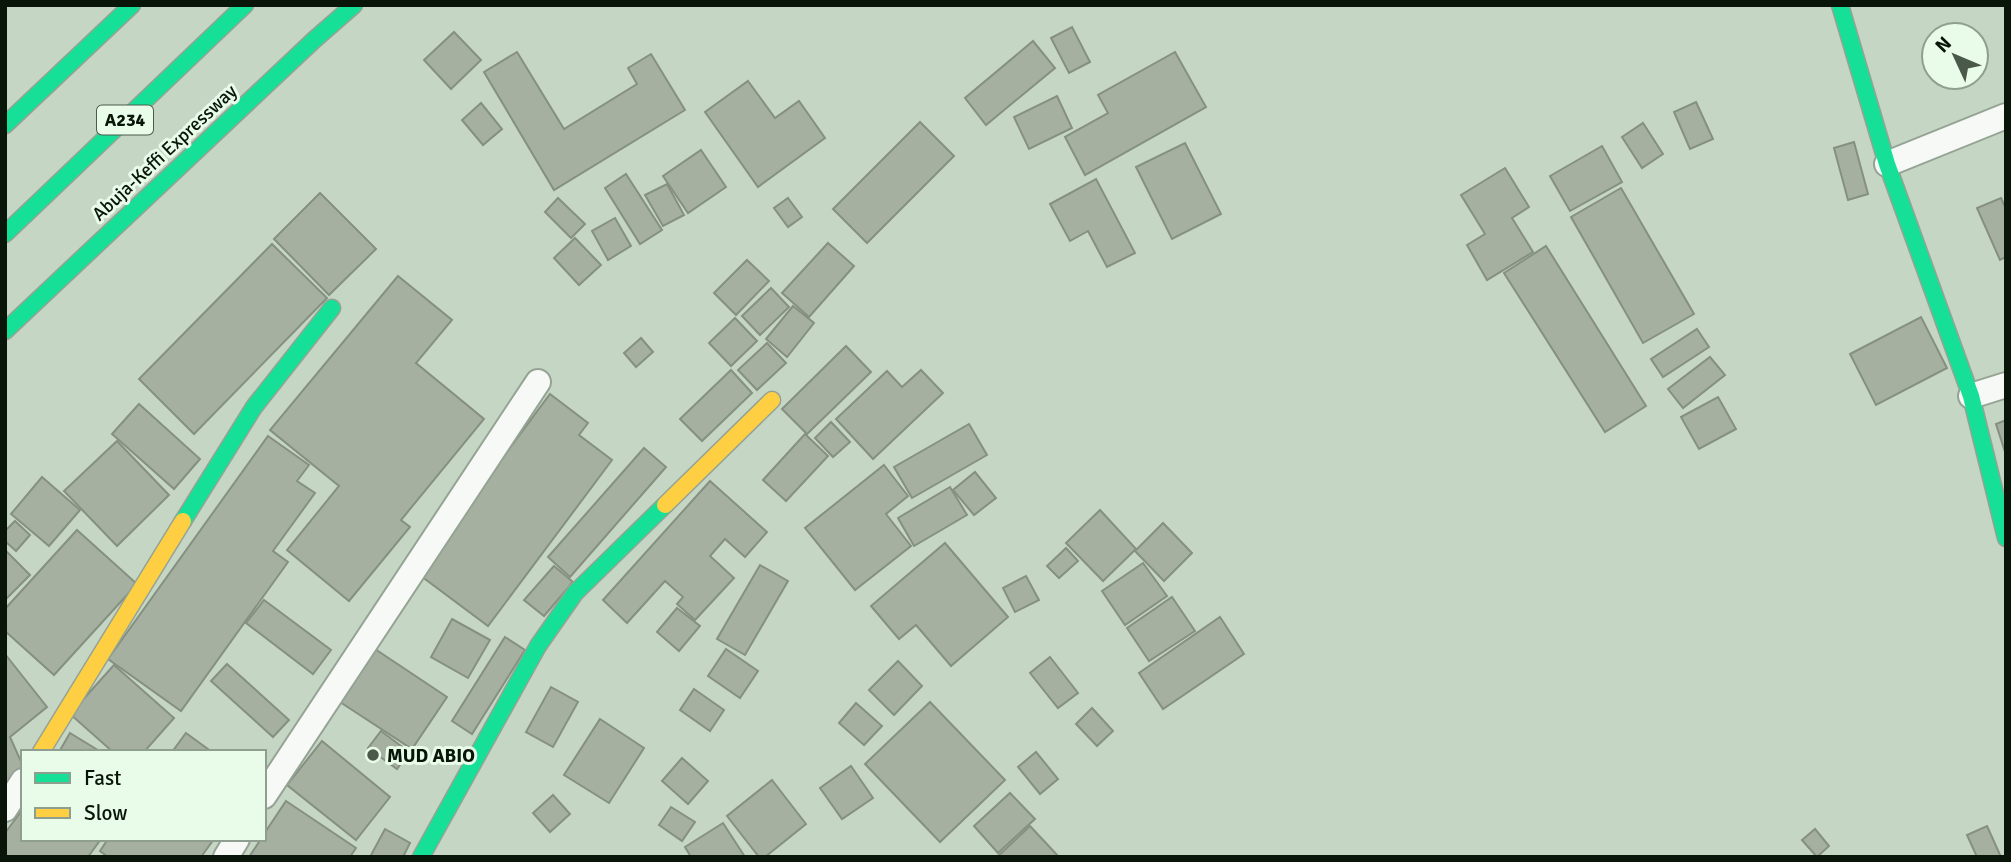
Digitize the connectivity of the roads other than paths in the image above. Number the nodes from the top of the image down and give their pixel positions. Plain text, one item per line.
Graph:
1 (132, 5) edge
2 (245, 5) edge
3 (354, 5) edge
4 (1840, 5) edge
5 (2006, 116) edge
6 (5, 125) edge
7 (1887, 164) junction
8 (5, 234) edge
9 (332, 308) dead end
10 (5, 331) edge
11 (538, 382) dead end
12 (2006, 386) edge
13 (1971, 396) junction
14 (772, 400) dead end
15 (2006, 538) edge
16 (42, 750) edge
17 (21, 784) edge
18 (266, 793) edge
19 (5, 809) edge
20 (236, 841) edge
21 (226, 857) edge
22 (421, 857) edge

1 - 6 main road
2 - 8 main road, A234
3 - 10 main road, Abuja-Keffi Expressway
4 - 7 main road
5 - 7 street
7 - 13 main road
9 - 16 main road
11 - 18 street
12 - 13 street
13 - 15 main road
14 - 22 main road
17 - 19 street
20 - 21 street

